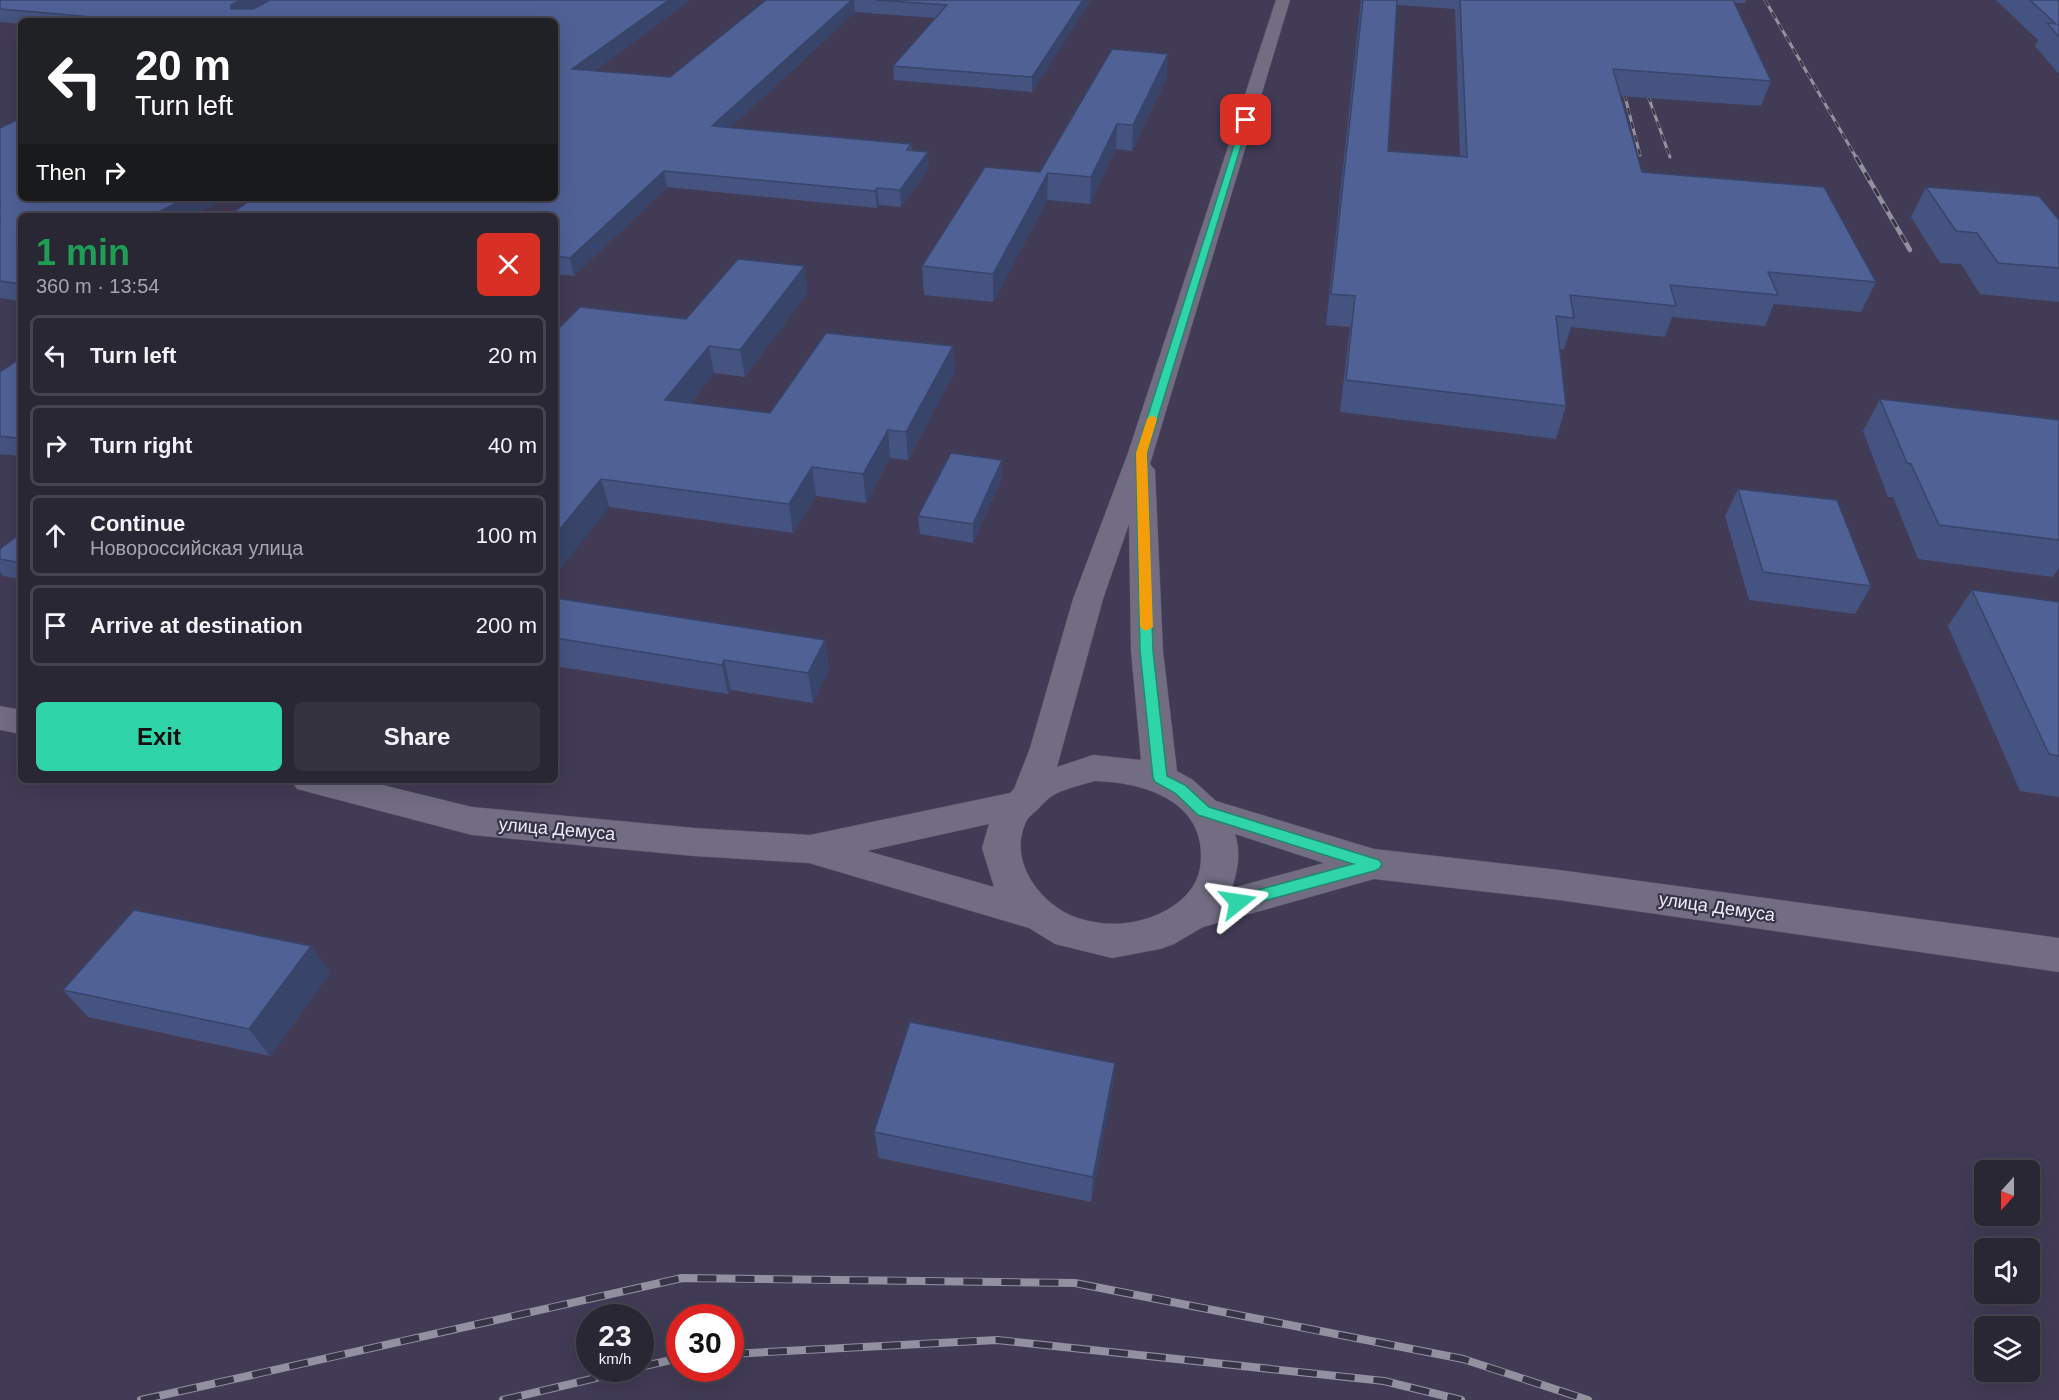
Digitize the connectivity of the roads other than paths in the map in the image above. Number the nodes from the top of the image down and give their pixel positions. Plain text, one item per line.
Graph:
1 (1283, 0) edge
2 (1142, 453) junction
3 (0, 718) edge
4 (18, 721) edge
5 (1160, 778) junction
6 (321, 783) edge
7 (1024, 798) junction
8 (1204, 811) junction
9 (809, 849) junction
10 (1374, 864) junction
11 (1035, 914) junction
12 (1193, 914) junction
13 (2059, 955) edge

1 - 2 street
2 - 5 street
2 - 7 street
3 - 4 street
5 - 7 street
5 - 8 street
6 - 9 street, улица Демуса
7 - 9 street
7 - 11 street
8 - 10 street
8 - 12 street
9 - 11 street
10 - 12 street
10 - 13 street, улица Демуса
11 - 12 street

